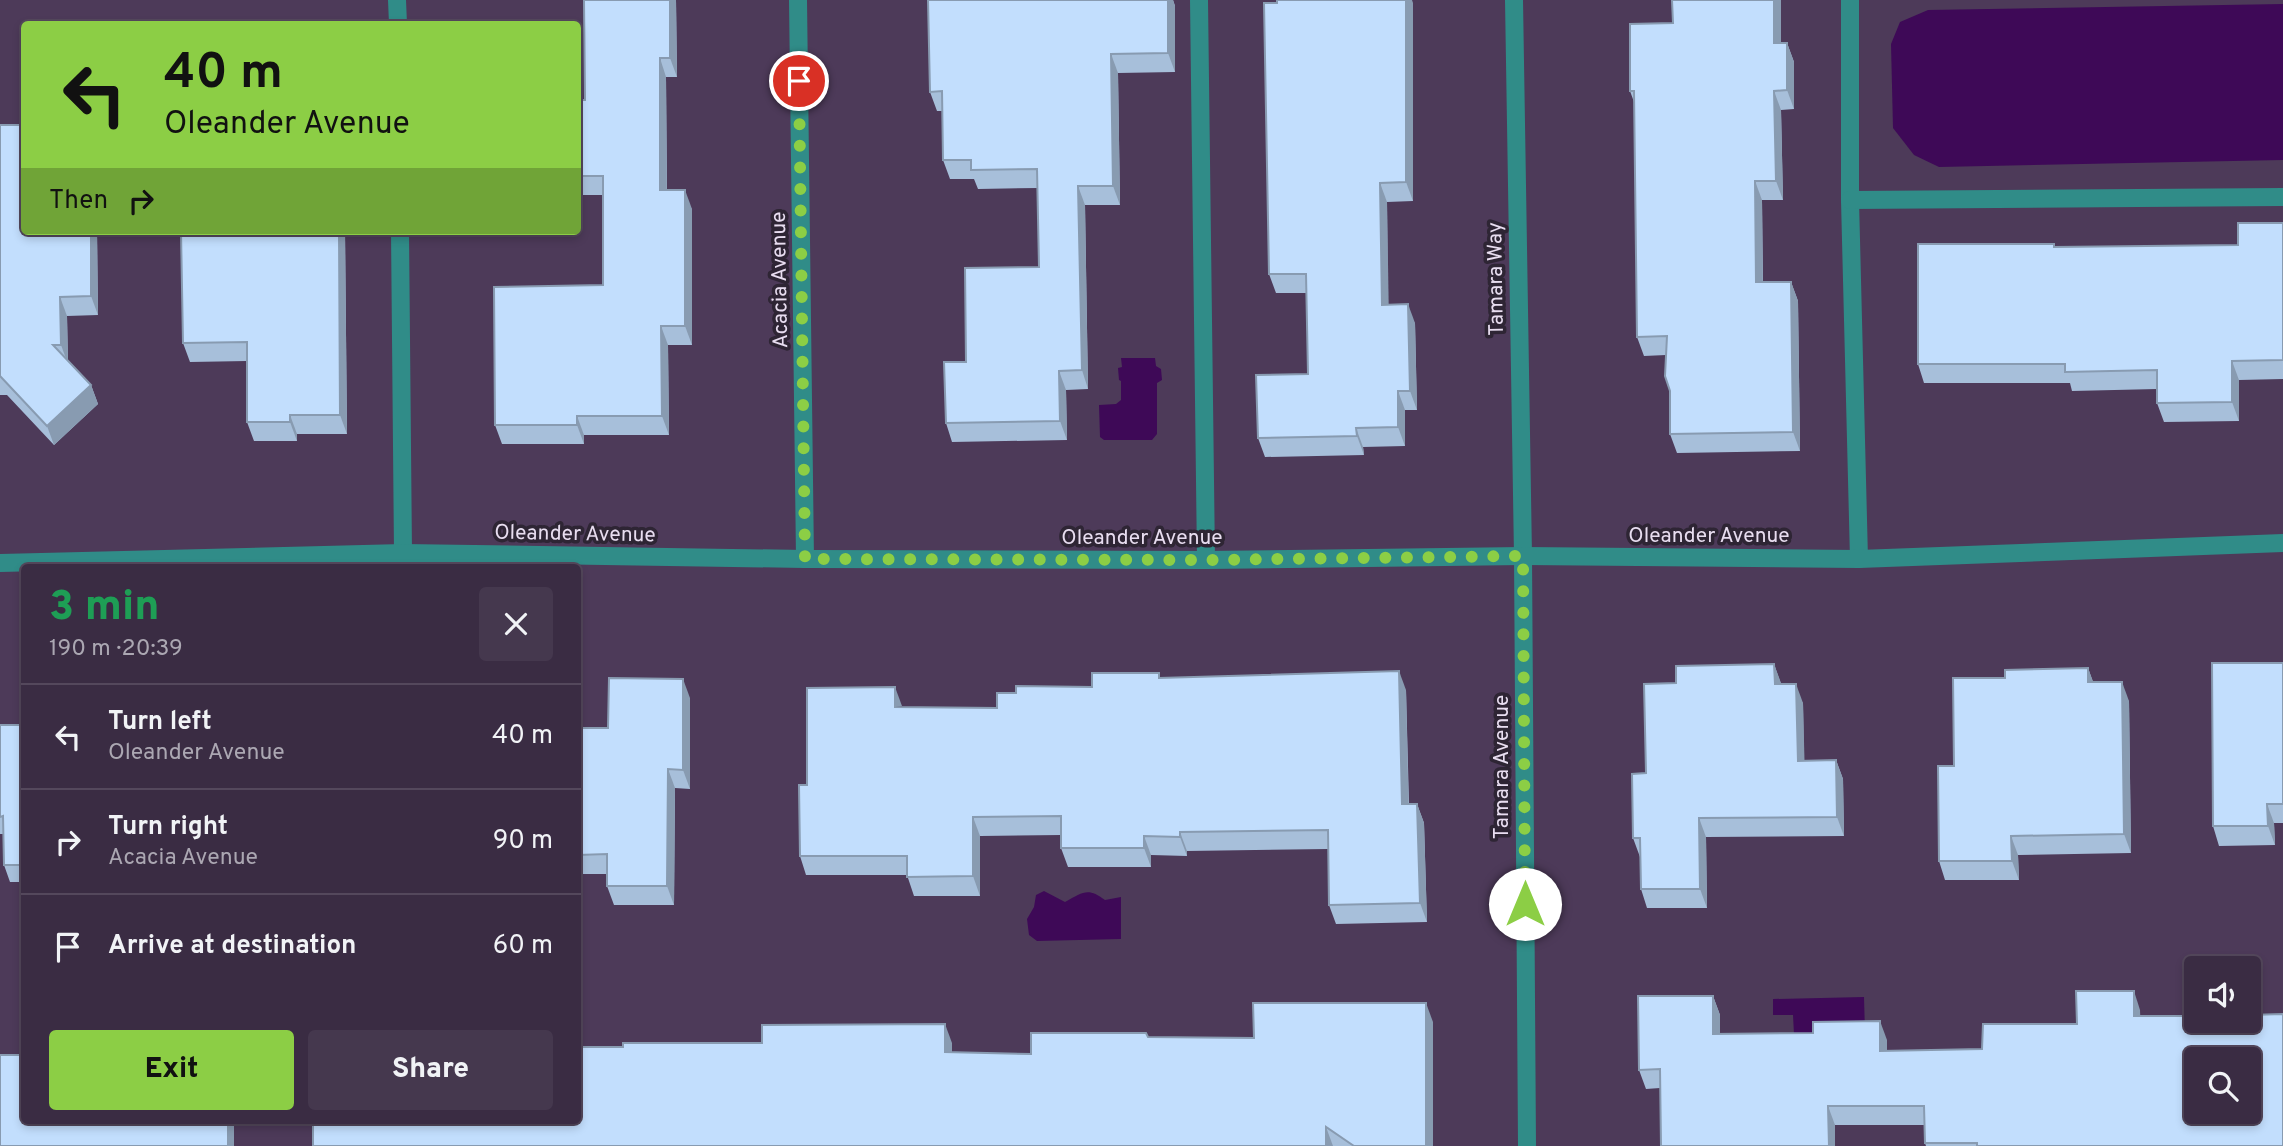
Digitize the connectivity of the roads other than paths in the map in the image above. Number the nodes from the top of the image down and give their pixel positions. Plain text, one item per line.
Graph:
1 (397, 0) edge
2 (798, 0) edge
3 (1199, 0) edge
4 (1514, 0) edge
5 (1850, 0) edge
6 (398, 21) edge
7 (2283, 197) edge
8 (1850, 200) junction
9 (400, 235) edge
10 (2283, 543) edge
11 (403, 553) junction
12 (1523, 556) junction
13 (805, 559) junction
14 (1859, 559) junction
15 (1206, 560) junction
16 (0, 563) edge
17 (1527, 1146) edge

1 - 6 street
2 - 13 street, Acacia Avenue
3 - 15 street
4 - 12 street, Tamara Way
5 - 8 street
7 - 8 street
8 - 14 street
9 - 11 street
10 - 14 street, Oleander Avenue
11 - 13 street, Oleander Avenue
11 - 16 street, Oleander Avenue
12 - 14 street, Oleander Avenue
12 - 15 street, Oleander Avenue
12 - 17 street, Tamara Avenue
13 - 15 street, Oleander Avenue

